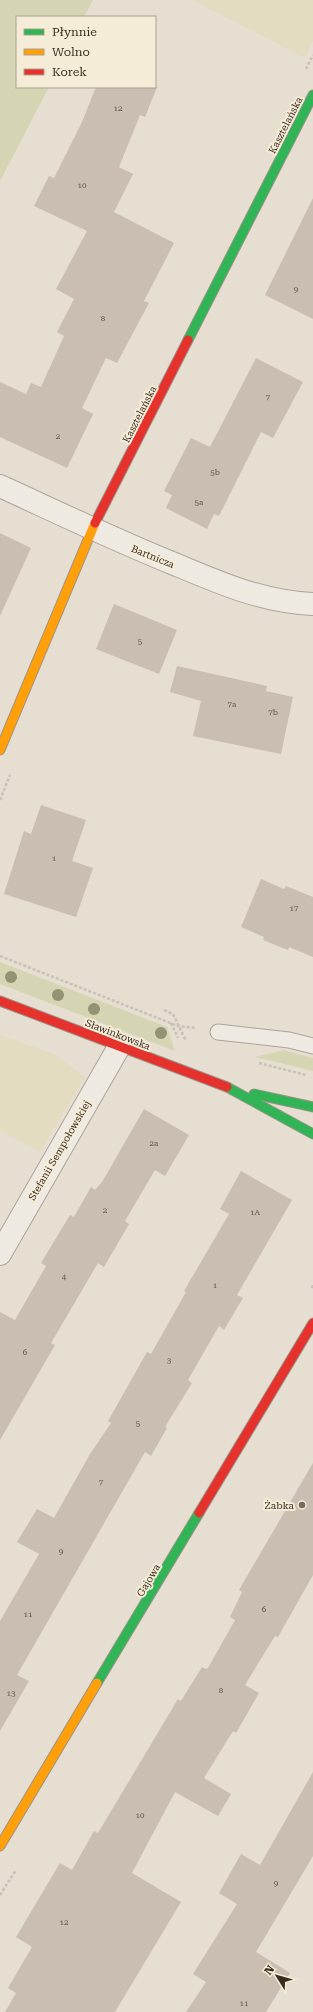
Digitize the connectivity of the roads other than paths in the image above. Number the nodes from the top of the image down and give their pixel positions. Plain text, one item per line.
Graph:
1 (313, 95) edge
2 (0, 486) edge
3 (92, 529) junction
4 (313, 604) edge
5 (0, 750) edge
6 (0, 1001) edge
7 (218, 1032) road end
8 (313, 1046) edge
9 (119, 1047) junction
10 (229, 1088) junction
11 (313, 1108) edge
12 (313, 1134) edge
13 (0, 1254) edge
14 (313, 1323) edge
15 (0, 1846) edge

1 - 3 street, Kasztelańska
2 - 3 street, Bartnicza
3 - 4 street, Bartnicza
3 - 5 street, Kasztelańska
6 - 9 street, Sławinkowska
7 - 8 lane
9 - 10 street, Sławinkowska
9 - 13 street, Stefanii Sempołowskiej
10 - 11 street, Sławinkowska
10 - 12 street, Sławinkowska
14 - 15 street, Gajowa

